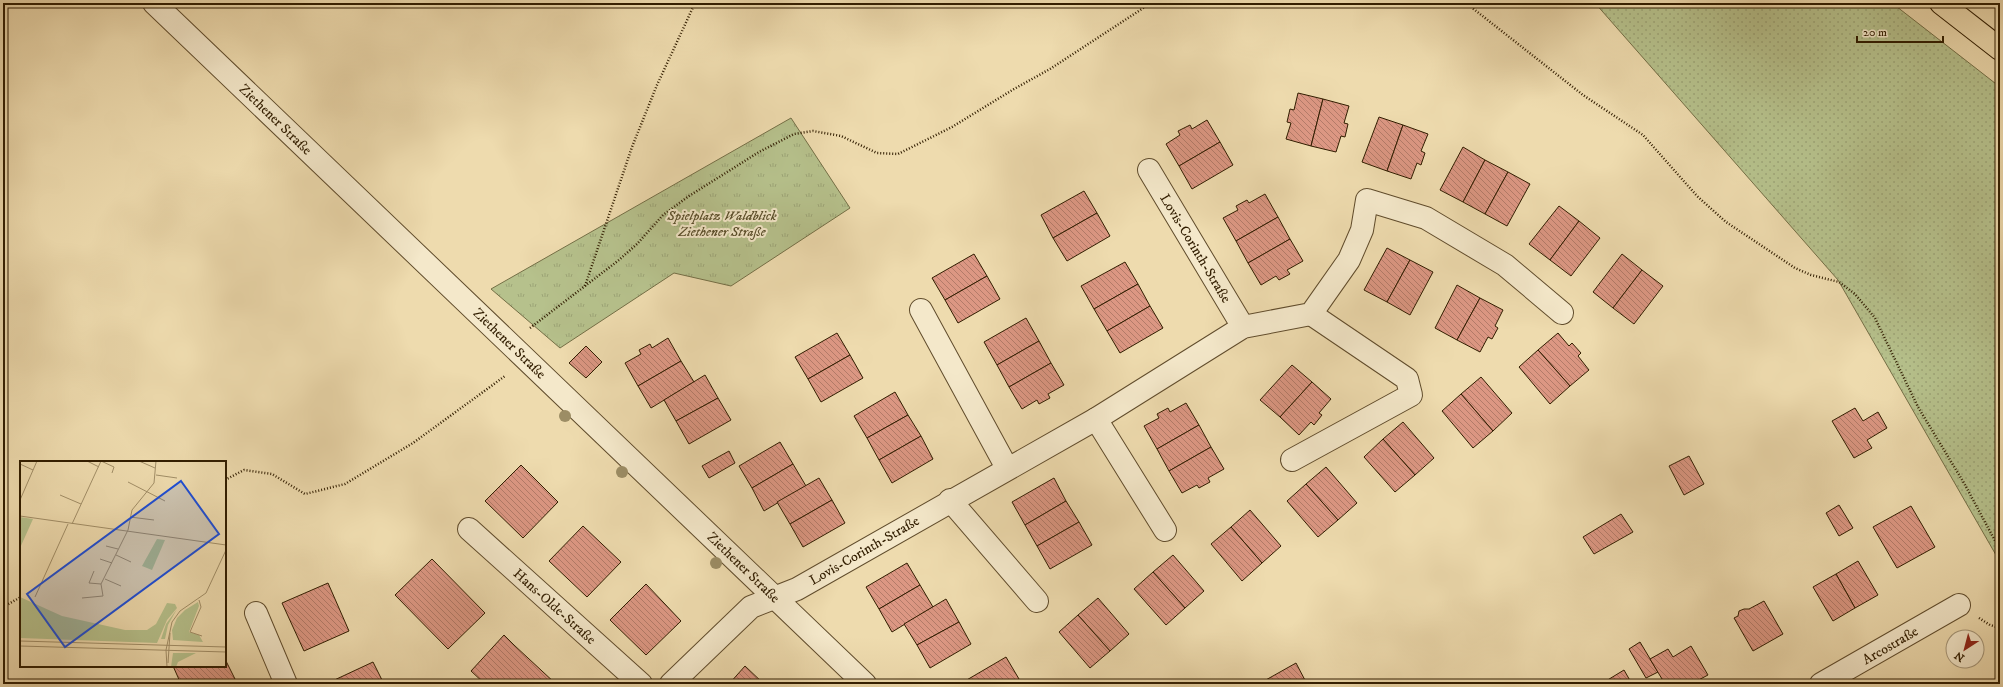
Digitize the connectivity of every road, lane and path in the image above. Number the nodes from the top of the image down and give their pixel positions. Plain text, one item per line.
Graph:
1 (154, 3) edge
2 (695, 3) edge
3 (1151, 3) edge
4 (1466, 3) edge
5 (1941, 3) edge
6 (2000, 49) edge
7 (1149, 170) dead end
8 (585, 286) junction
9 (921, 310) dead end
10 (1562, 313) dead end
11 (1311, 314) junction
12 (1243, 327) junction
13 (511, 344) junction
14 (502, 370) dead end
15 (1096, 419) junction
16 (1292, 460) dead end
17 (1007, 468) junction
18 (226, 479) edge
19 (950, 500) junction
20 (469, 529) dead end
21 (1165, 530) dead end
22 (2000, 550) edge
23 (20, 598) edge
24 (776, 598) junction
25 (1037, 601) dead end
26 (1959, 605) dead end
27 (3, 607) edge
28 (256, 613) dead end
29 (286, 684) edge
30 (641, 684) edge
31 (671, 684) edge
32 (865, 684) edge
33 (1821, 684) edge

1 - 13 street, Ziethener Straße
2 - 8 path
3 - 8 path
4 - 22 path
5 - 6 main road
7 - 12 street, Lovis-Corinth-Straße
8 - 13 path
9 - 17 street
10 - 11 street
11 - 12 street, Lovis-Corinth-Straße
11 - 16 street
12 - 15 street, Lovis-Corinth-Straße
13 - 24 street, Ziethener Straße
14 - 18 path
15 - 17 street, Lovis-Corinth-Straße
15 - 21 street
17 - 19 street, Lovis-Corinth-Straße
19 - 24 street, Lovis-Corinth-Straße
19 - 25 street
20 - 30 street, Hans-Olde-Straße
23 - 27 path
24 - 31 street
24 - 32 street, Ziethener Straße
26 - 33 street, Arcostraße
28 - 29 street

